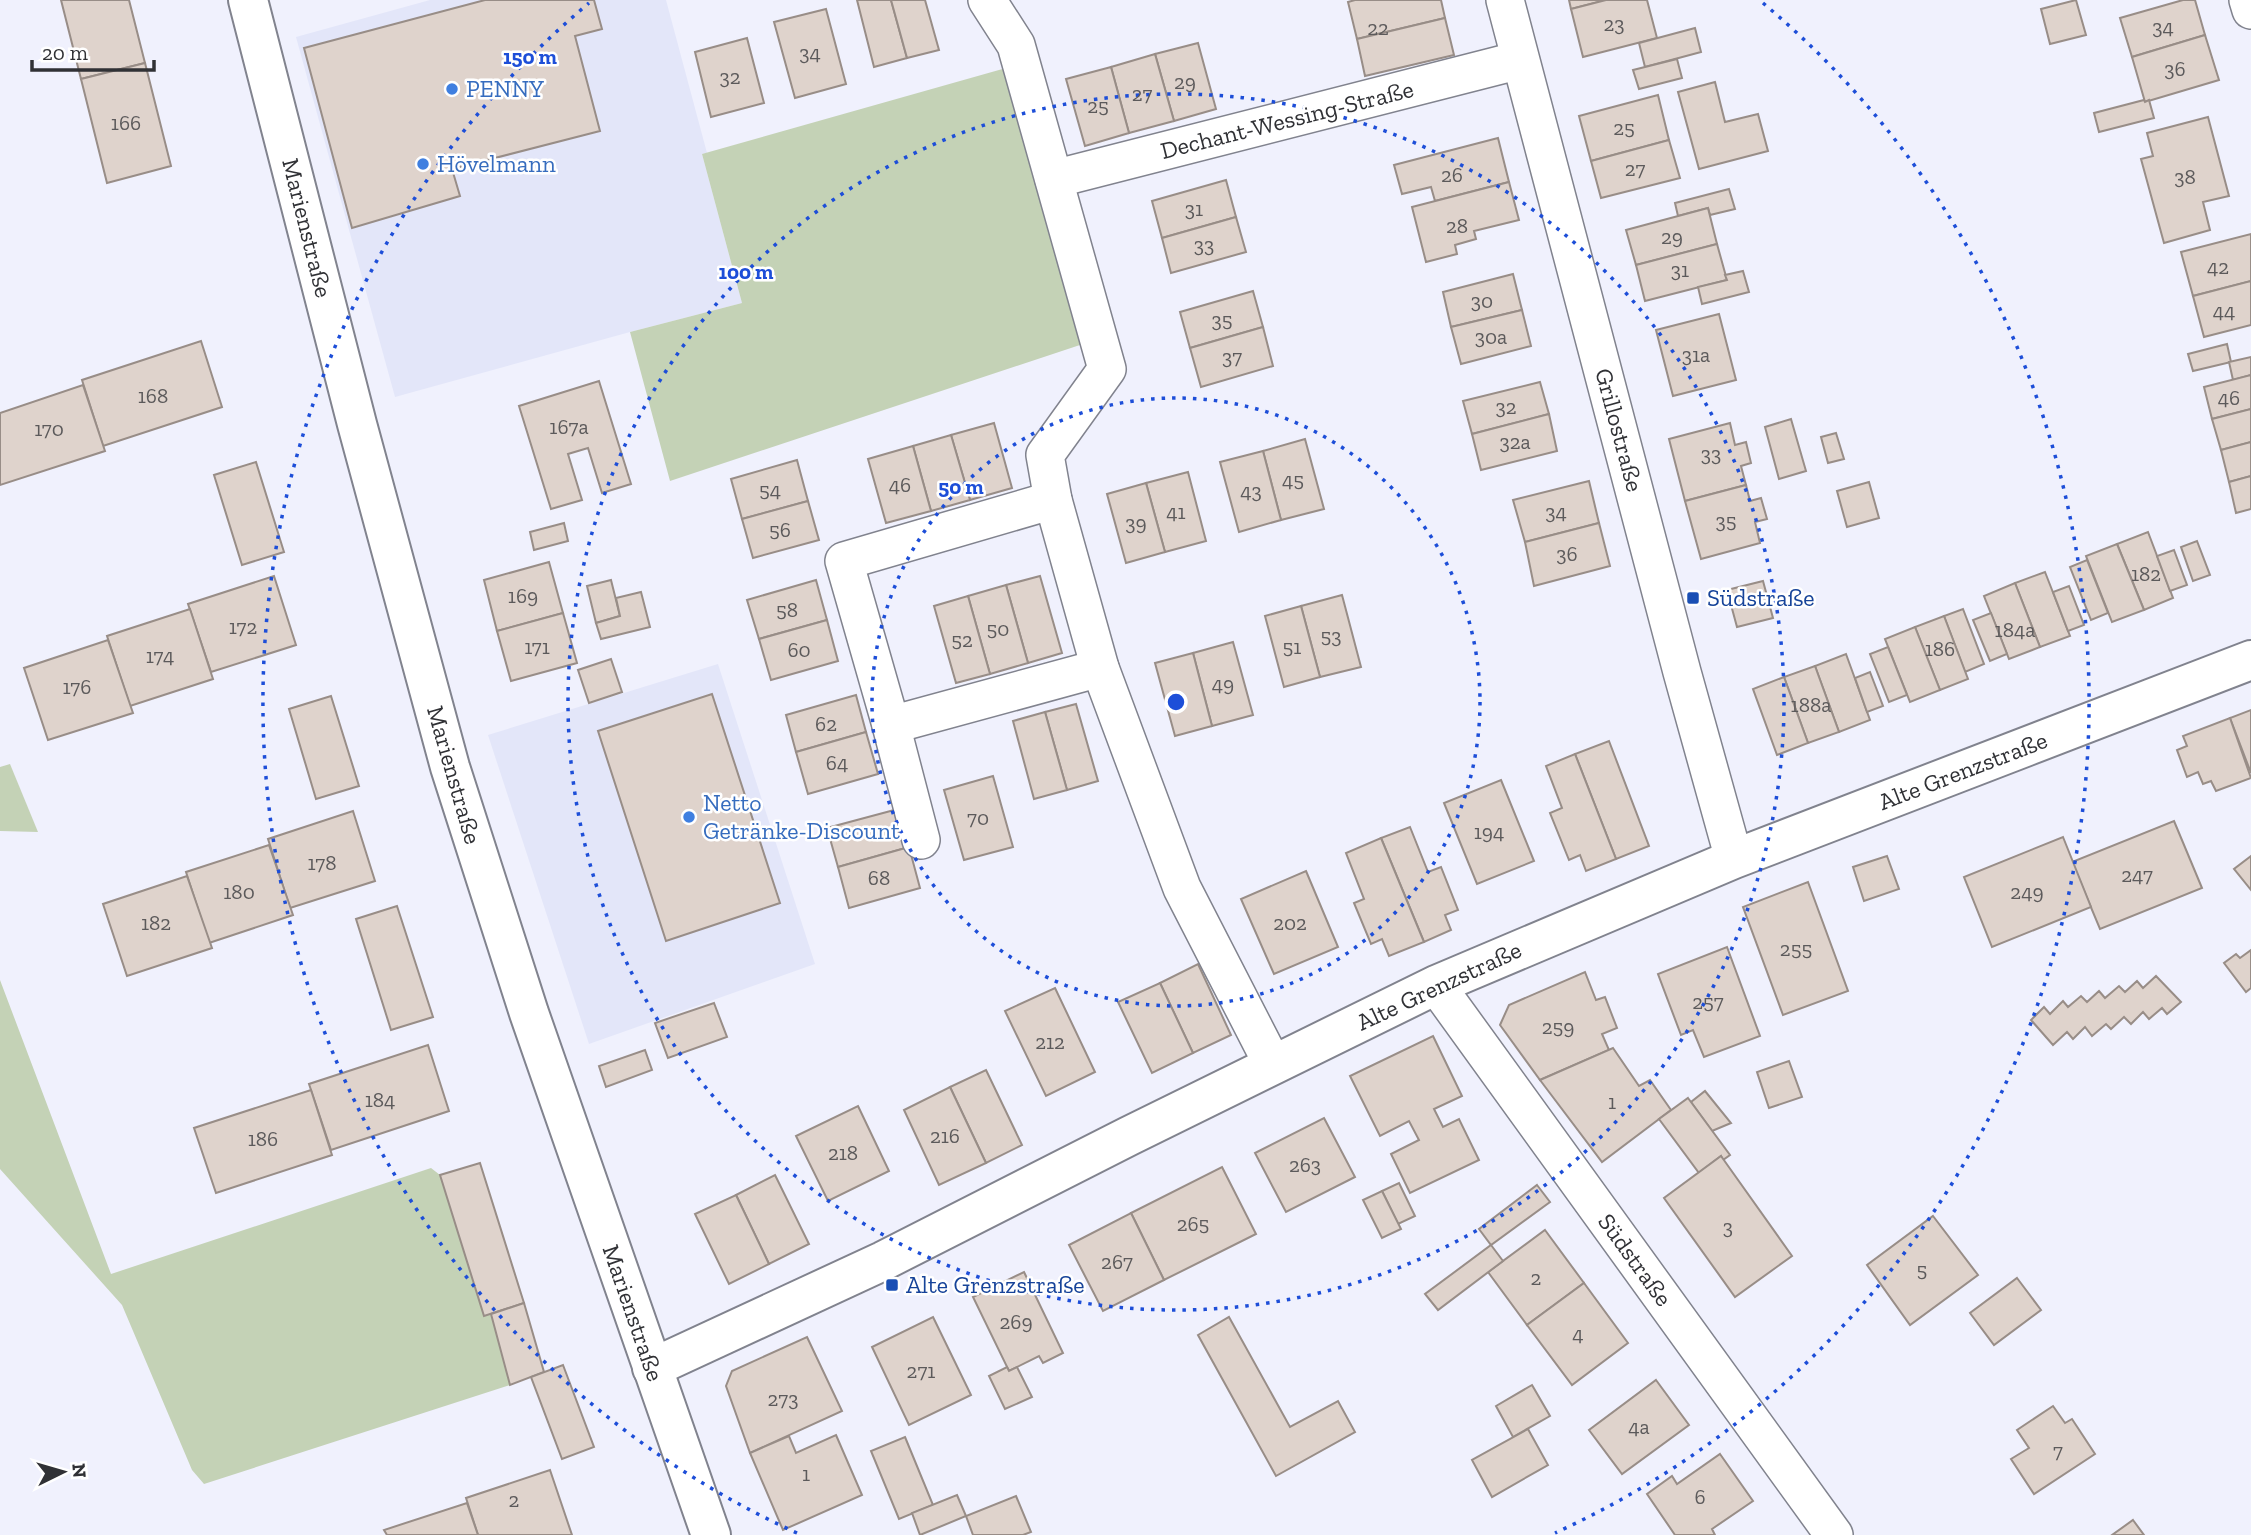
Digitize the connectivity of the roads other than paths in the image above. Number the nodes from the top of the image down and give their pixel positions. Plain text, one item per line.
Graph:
1 (248, 0) edge
2 (987, 0) edge
3 (1505, 0) edge
4 (2248, 0) edge
5 (2251, 10) edge
6 (1521, 60) junction
7 (1054, 179) junction
8 (1053, 499) junction
9 (2251, 660) edge
10 (1100, 668) junction
11 (891, 725) junction
12 (922, 841) dead end
13 (1734, 859) junction
14 (1436, 985) junction
15 (1273, 1065) junction
16 (652, 1368) junction
17 (711, 1535) edge
18 (1834, 1535) edge

1 - 16 street, Marienstraße
2 - 7 street
3 - 6 street, Grillostraße
4 - 5 street
6 - 7 street, Dechant-Wessing-Straße
6 - 13 street, Grillostraße
7 - 8 street
8 - 10 street
8 - 11 street
9 - 13 street, Alte Grenzstraße
10 - 11 street
10 - 15 street
11 - 12 street
13 - 14 street, Alte Grenzstraße
14 - 15 street, Alte Grenzstraße
14 - 18 street, Südstraße
15 - 16 street, Alte Grenzstraße
16 - 17 street, Marienstraße

